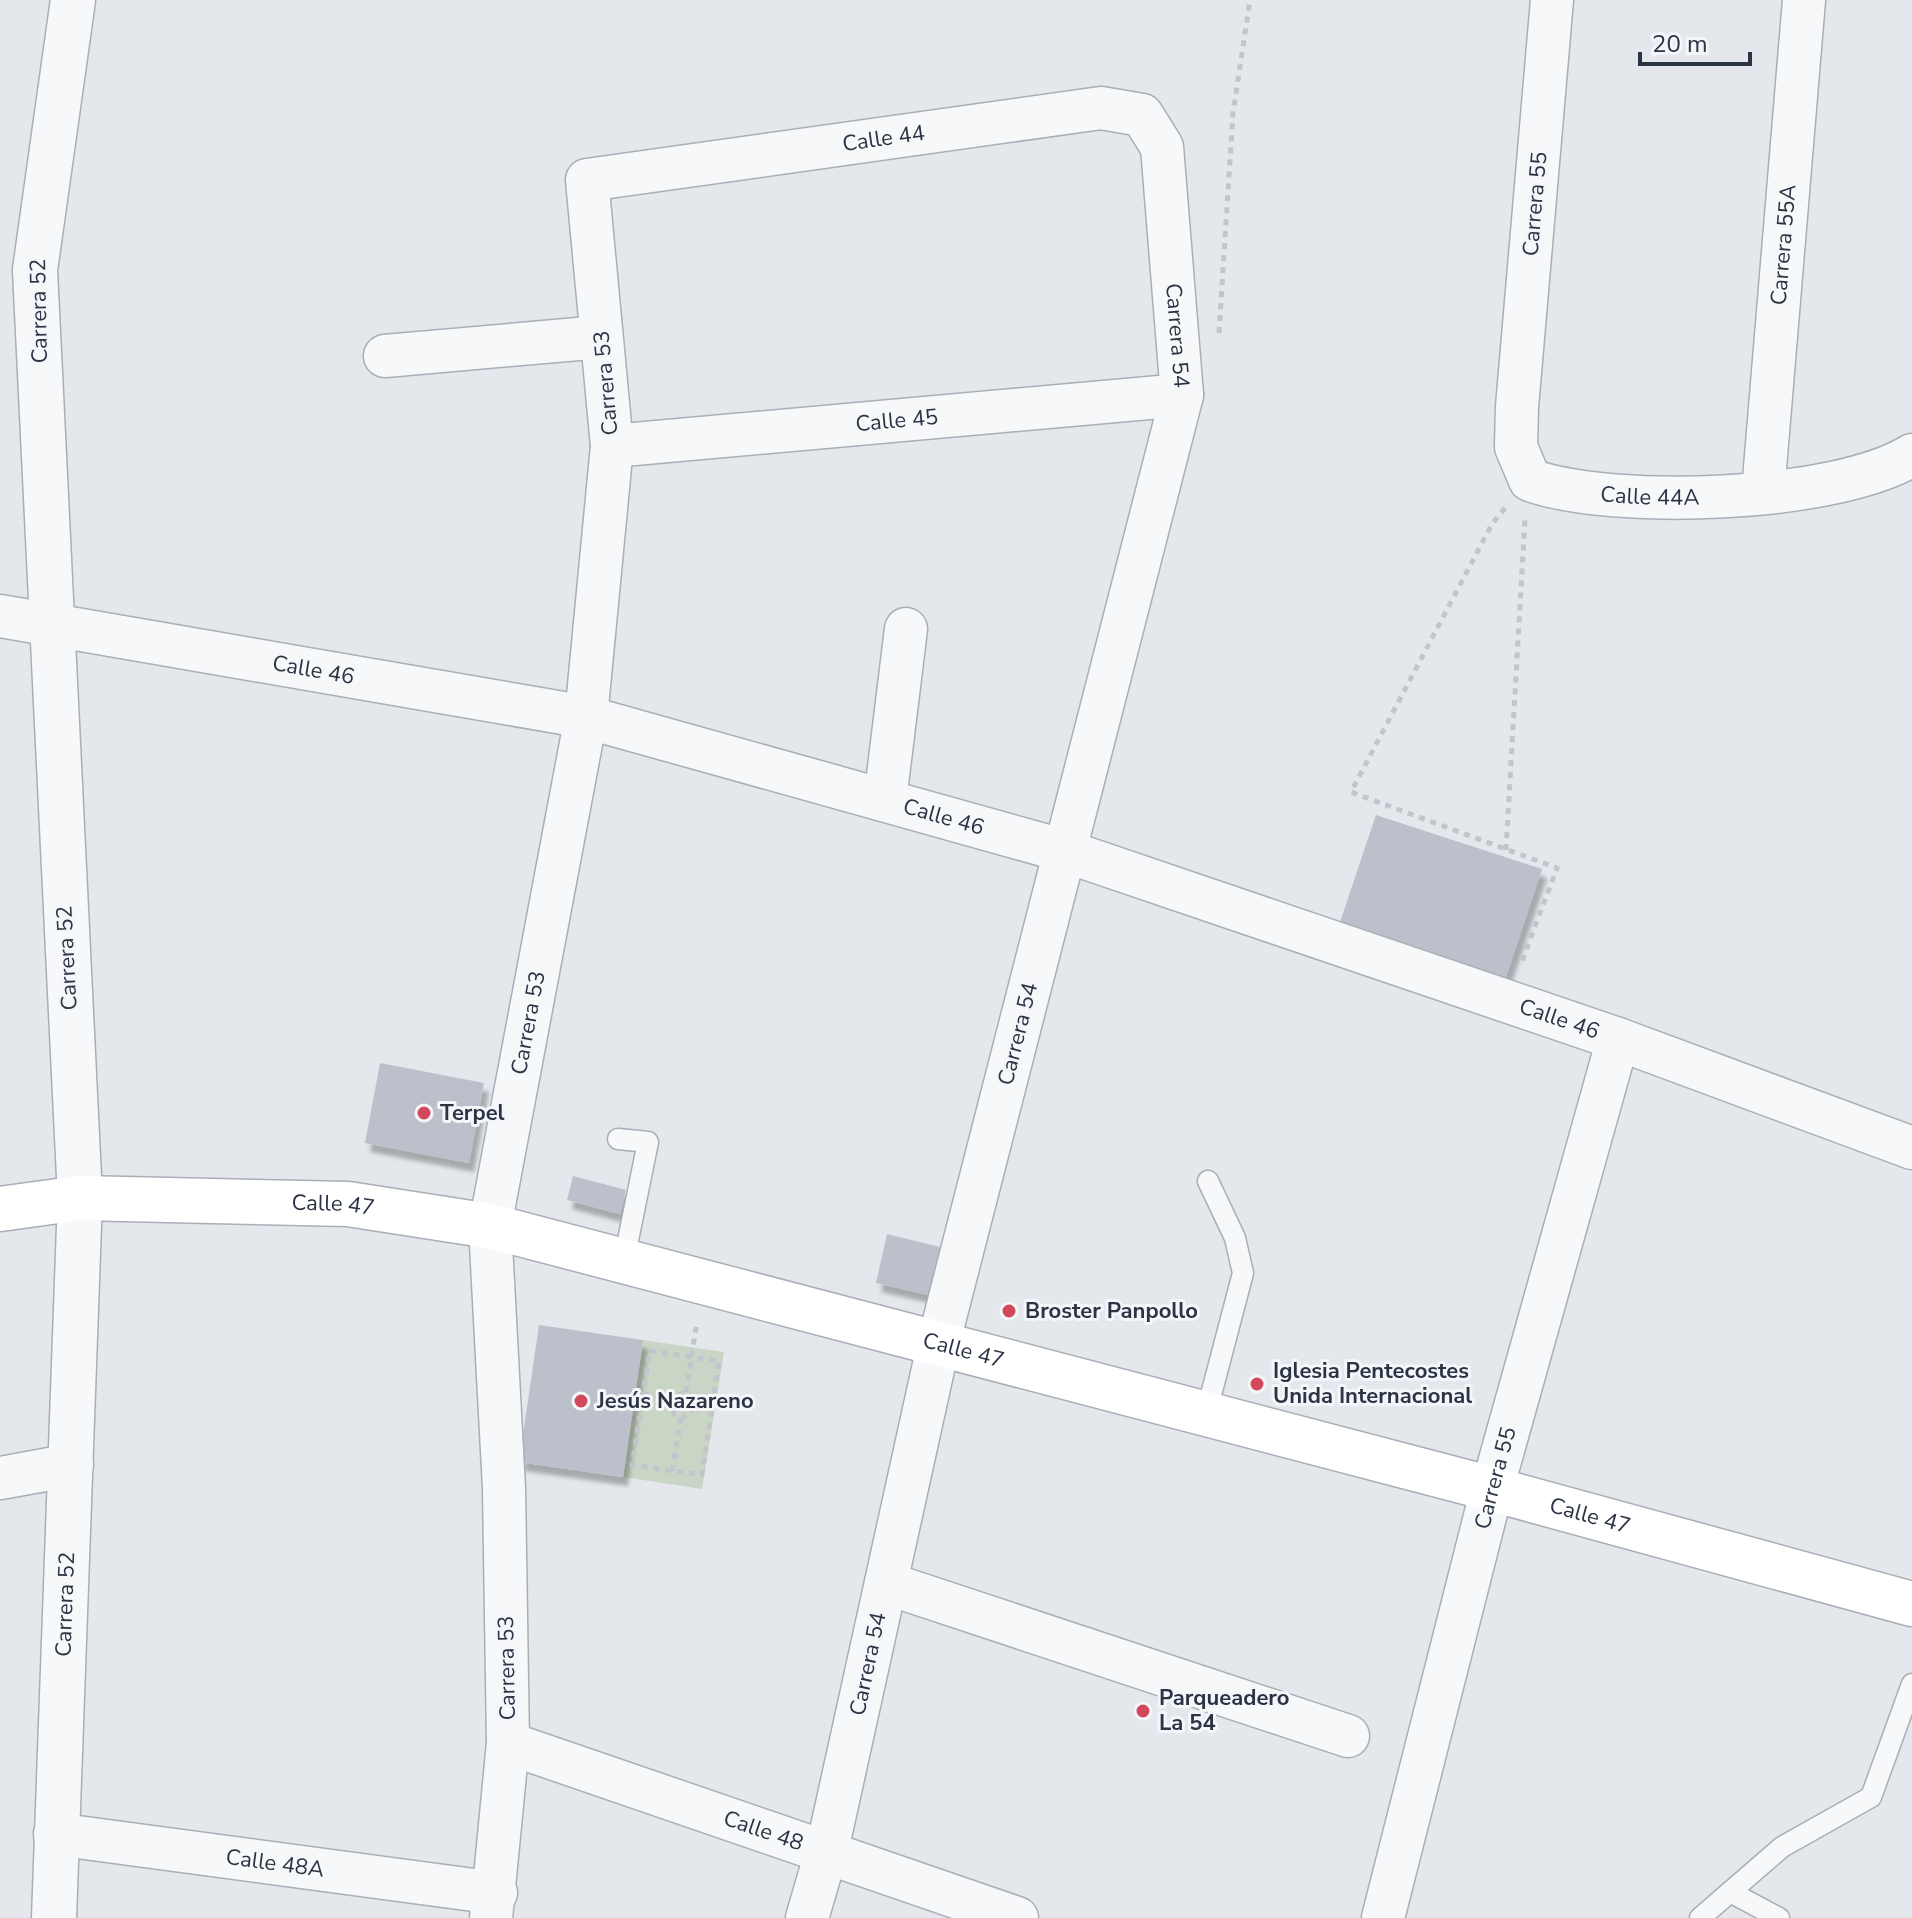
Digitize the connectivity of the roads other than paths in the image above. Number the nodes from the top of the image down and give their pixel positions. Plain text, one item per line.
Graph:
1 (73, 0) edge
2 (1552, 0) edge
3 (1804, 0) edge
4 (1162, 147) joint
5 (587, 180) joint
6 (601, 337) junction
7 (385, 356) dead end
8 (1182, 395) junction
9 (612, 446) junction
10 (1912, 455) edge
11 (1528, 482) joint
12 (1763, 492) junction
13 (0, 616) edge
14 (51, 626) junction
15 (906, 629) dead end
16 (586, 717) junction
17 (885, 800) junction
18 (1065, 851) junction
19 (1618, 1039) junction
20 (618, 1139) dead end
21 (1912, 1148) edge
22 (1208, 1181) dead end
23 (80, 1198) junction
24 (0, 1209) edge
25 (490, 1226) junction
26 (624, 1260) junction
27 (939, 1345) junction
28 (1203, 1413) junction
29 (72, 1465) junction
30 (0, 1478) edge
31 (1492, 1489) junction
32 (886, 1583) junction
33 (1912, 1604) edge
34 (1912, 1684) edge
35 (1348, 1736) dead end
36 (508, 1743) junction
37 (55, 1834) junction
38 (827, 1850) junction
39 (1730, 1892) junction
40 (494, 1906) edge
41 (54, 1918) edge
42 (807, 1918) edge
43 (1017, 1918) edge
44 (1383, 1918) edge
45 (1700, 1918) edge
46 (1779, 1918) edge

1 - 14 street, Carrera 52
2 - 11 street, Carrera 55
3 - 12 street, Carrera 55A
4 - 5 street, Calle 44
4 - 8 street, Carrera 54
5 - 6 street, Carrera 53
6 - 7 street
6 - 9 street, Carrera 53
8 - 9 street, Calle 45
8 - 18 street, Carrera 54
9 - 16 street, Carrera 53
10 - 12 street, Calle 44A
11 - 12 street, Calle 44A
13 - 14 street, Calle 46
14 - 16 street, Calle 46
14 - 23 street, Carrera 52
15 - 17 street
16 - 17 street, Calle 46
16 - 25 street, Carrera 53
17 - 18 street, Calle 46
18 - 19 street, Calle 46
18 - 27 street, Carrera 54
19 - 21 street, Calle 46
19 - 31 street, Carrera 55
20 - 26 lane
22 - 28 lane
23 - 24 main road, Calle 47
23 - 25 main road, Calle 47
23 - 29 street, Carrera 52
25 - 26 main road, Calle 47
25 - 36 street, Carrera 53
26 - 27 main road, Calle 47
27 - 28 main road, Calle 47
27 - 32 street, Carrera 54
28 - 31 main road, Calle 47
29 - 30 street
29 - 37 street, Carrera 52
31 - 33 main road, Calle 47
31 - 44 street, Carrera 55
32 - 35 street
32 - 38 street, Carrera 54
34 - 39 lane
36 - 38 street, Calle 48
36 - 40 street, Carrera 53
37 - 40 street, Calle 48A
37 - 41 street, Carrera 52
38 - 42 street, Carrera 54
38 - 43 street, Calle 48
39 - 45 lane
39 - 46 lane

